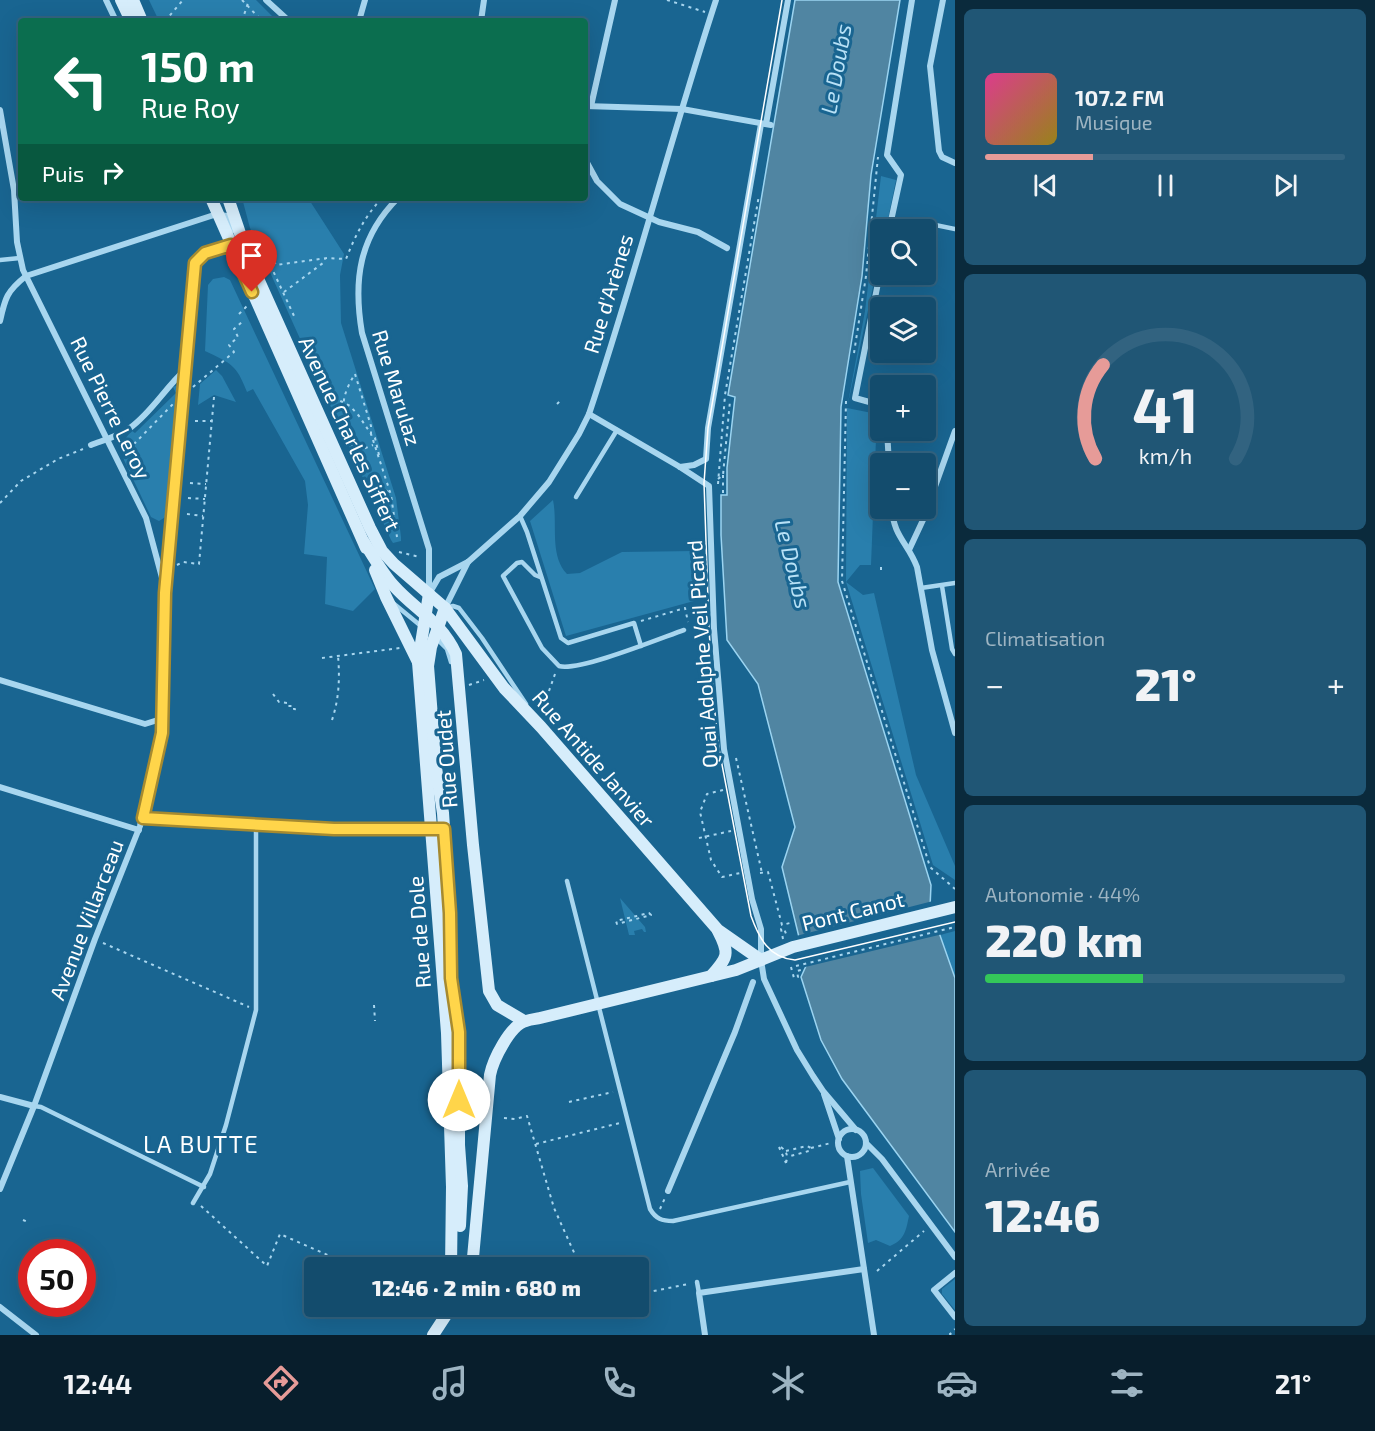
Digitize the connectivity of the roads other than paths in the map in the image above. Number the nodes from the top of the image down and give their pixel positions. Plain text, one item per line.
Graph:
1 (106, 0) edge
2 (121, 0) edge
3 (133, 0) edge
4 (266, 0) edge
5 (365, 0) edge
6 (484, 0) edge
7 (615, 0) edge
8 (716, 0) edge
9 (788, 0) edge
10 (912, 0) edge
11 (943, 0) edge
12 (115, 18) edge
13 (130, 18) edge
14 (141, 18) edge
15 (286, 18) edge
16 (359, 18) edge
17 (481, 18) edge
18 (588, 106) edge
19 (0, 110) edge
20 (682, 110) junction
21 (766, 124) junction
22 (955, 163) edge
23 (588, 164) edge
24 (212, 201) edge
25 (229, 201) edge
26 (395, 201) edge
27 (218, 214) junction
28 (650, 219) junction
29 (892, 219) edge
30 (936, 225) edge
31 (955, 229) edge
32 (231, 245) junction
33 (727, 248) dead end
34 (246, 254) junction
35 (20, 258) junction
36 (0, 260) edge
37 (26, 276) junction
38 (878, 285) edge
39 (2, 300) edge
40 (0, 321) edge
41 (185, 370) junction
42 (870, 402) edge
43 (589, 414) junction
44 (616, 430) junction
45 (955, 431) edge
46 (107, 438) junction
47 (91, 445) road end
48 (680, 467) junction
49 (576, 497) dead end
50 (520, 516) junction
51 (892, 519) edge
52 (364, 542) junction
53 (909, 550) junction
54 (468, 562) junction
55 (540, 578) junction
56 (955, 583) edge
57 (942, 586) junction
58 (921, 588) junction
59 (165, 593) junction
60 (429, 594) junction
61 (386, 597) junction
62 (446, 608) junction
63 (426, 614) junction
64 (424, 628) junction
65 (684, 630) dead end
66 (437, 631) junction
67 (641, 646) junction
68 (955, 654) edge
69 (418, 662) junction
70 (0, 680) edge
71 (161, 719) junction
72 (955, 733) edge
73 (0, 787) edge
74 (143, 818) junction
75 (256, 826) junction
76 (438, 829) junction
77 (139, 830) junction
78 (567, 881) dead end
79 (955, 907) edge
80 (718, 930) junction
81 (761, 960) junction
82 (711, 976) junction
83 (753, 982) dead end
84 (598, 1004) junction
85 (524, 1021) junction
86 (823, 1091) junction
87 (0, 1097) edge
88 (34, 1107) junction
89 (856, 1130) junction
90 (839, 1139) junction
91 (866, 1143) junction
92 (847, 1156) junction
93 (850, 1182) junction
94 (204, 1187) junction
95 (0, 1189) edge
96 (668, 1191) road end
97 (194, 1201) road end
98 (451, 1257) edge
99 (459, 1257) edge
100 (473, 1257) edge
101 (955, 1257) edge
102 (864, 1269) junction
103 (955, 1273) edge
104 (697, 1282) road end
105 (699, 1293) junction
106 (0, 1307) edge
107 (440, 1317) edge
108 (445, 1317) edge
109 (955, 1317) edge
110 (434, 1334) edge
111 (36, 1335) edge
112 (705, 1335) edge
113 (874, 1335) edge

1 - 12 street
2 - 13 main road
3 - 14 main road
4 - 15 street
5 - 16 street
6 - 17 street
7 - 18 street
8 - 20 street, Rue d'Arènes
9 - 21 street
10 - 29 street
11 - 22 street
18 - 20 street
19 - 35 street, Rue Pierre Leroy
20 - 21 street
20 - 28 street, Rue d'Arènes
21 - 48 street
23 - 28 street
24 - 27 main road, Avenue Charles Siffert
25 - 34 main road, Avenue Charles Siffert
26 - 60 street, Rue Marulaz
27 - 32 main road, Avenue Charles Siffert
27 - 34 street, Avenue Charles Siffert
27 - 37 street
28 - 33 street
28 - 43 street, Rue d'Arènes
30 - 31 lane
32 - 41 street, Avenue Villarceau
32 - 52 main road, Avenue Charles Siffert
34 - 60 main road, Avenue Charles Siffert
35 - 36 lane
35 - 37 street, Rue Pierre Leroy
37 - 39 street
37 - 46 street, Rue Pierre Leroy
38 - 42 street
39 - 40 street
41 - 46 street
41 - 59 street, Avenue Villarceau
43 - 44 street
43 - 50 street, Rue d'Arènes
44 - 48 street
44 - 49 lane
45 - 53 street
46 - 47 street
46 - 59 street, Rue Pierre Leroy
48 - 81 street, Quai Adolphe Veil Picard
50 - 54 street, Rue d'Arènes
50 - 55 lane
51 - 53 street
52 - 61 main road, Avenue Charles Siffert
52 - 63 main road, Avenue Charles Siffert
53 - 58 street
54 - 60 street, Rue d'Arènes
54 - 62 street, Rue d'Arènes
55 - 67 lane
55 - 67 lane
56 - 57 lane
57 - 58 lane
57 - 68 lane
58 - 72 street
59 - 71 street, Avenue Villarceau
60 - 62 main road, Avenue Charles Siffert
60 - 63 main road, Rue de Dole
61 - 64 lane
61 - 69 main road, Avenue Charles Siffert
62 - 66 main road, Rue de Dole
62 - 80 main road, Rue Antide Janvier
63 - 64 main road, Rue de Dole
63 - 66 main road, Avenue Charles Siffert
64 - 66 lane
64 - 69 main road, Rue de Dole
65 - 67 lane
66 - 76 main road, Rue de Dole
66 - 85 main road, Rue Oudet
69 - 76 main road, Rue de Dole
70 - 71 street
71 - 74 street, Avenue Villarceau
73 - 77 street
74 - 75 street
74 - 77 street, Avenue Villarceau
75 - 76 street
75 - 94 lane
76 - 98 main road, Rue de Dole
76 - 99 main road, Rue de Dole
77 - 88 street, Avenue Villarceau
78 - 84 lane
79 - 81 main road, Pont Canot
80 - 81 main road, Rue Antide Janvier
80 - 82 main road, Rue Antide Janvier
81 - 82 main road, Pont Canot
81 - 86 street, Quai Adolphe Veil Picard
82 - 84 main road, Pont Canot
83 - 96 street
84 - 85 main road, Pont Canot
84 - 93 lane
85 - 100 main road
86 - 89 street
86 - 90 street
87 - 88 street
88 - 94 lane
88 - 95 street, Avenue Villarceau
89 - 90 street
89 - 91 street
90 - 92 street
91 - 92 street
91 - 101 street
92 - 93 street
93 - 102 street
94 - 97 lane
102 - 105 street
102 - 113 street
103 - 109 street
104 - 105 lane
105 - 112 street
106 - 111 street
107 - 110 main road
108 - 110 main road

